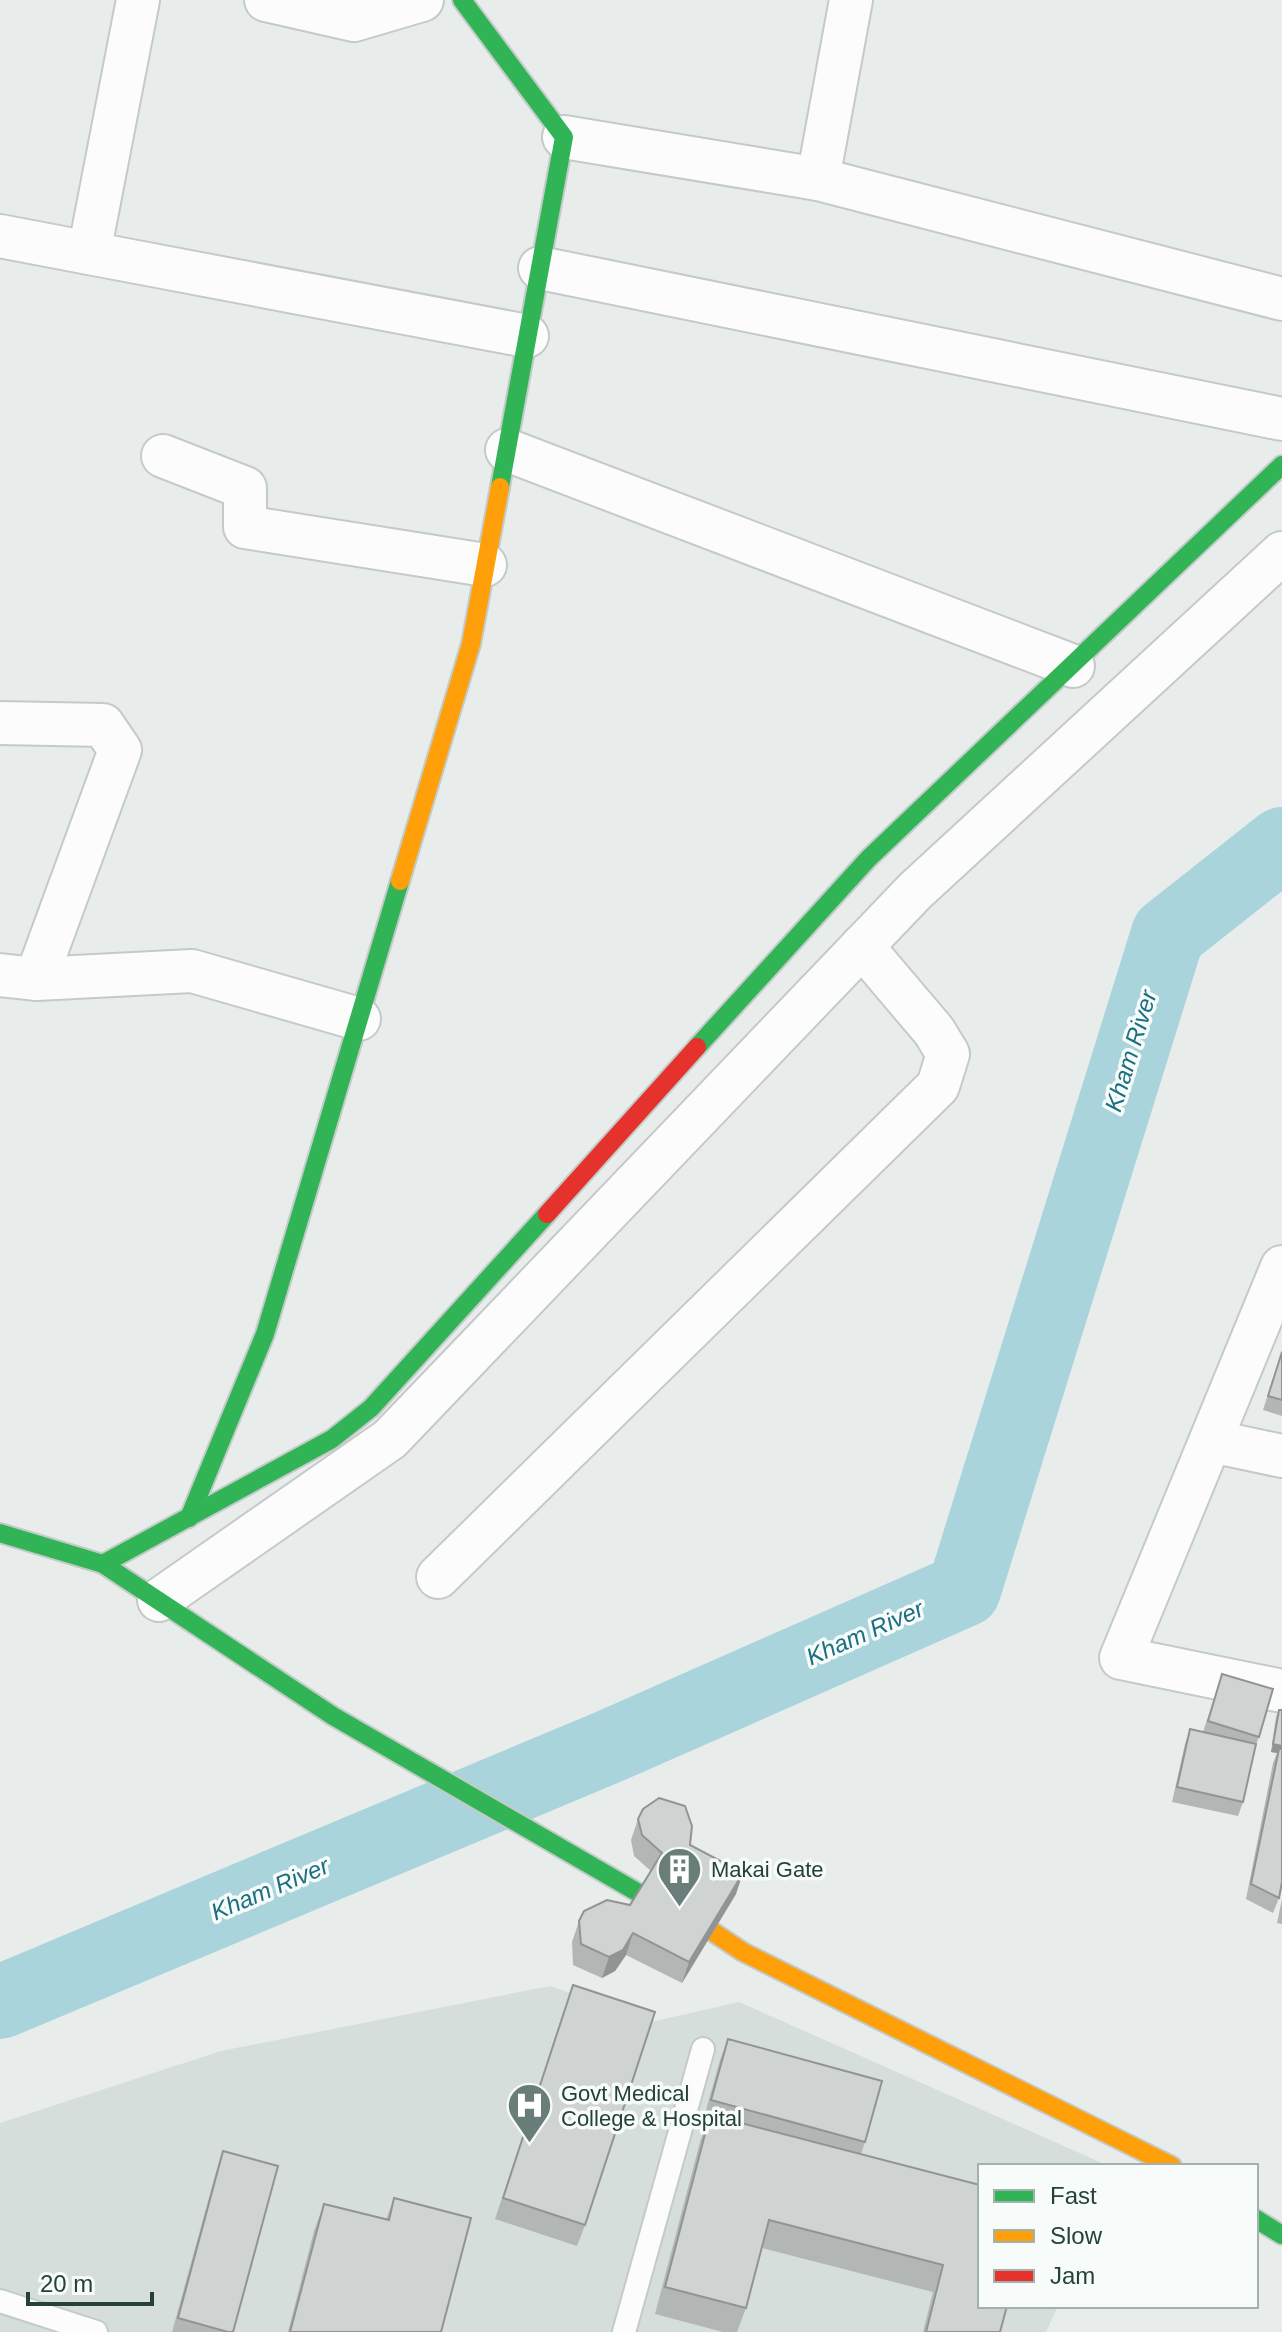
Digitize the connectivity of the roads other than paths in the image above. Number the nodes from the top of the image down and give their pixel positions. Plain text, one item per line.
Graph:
1 (138, 0) edge
2 (266, 0) edge
3 (422, 0) edge
4 (462, 0) edge
5 (851, 0) edge
6 (564, 137) junction
7 (818, 179) junction
8 (0, 236) edge
9 (89, 253) junction
10 (540, 268) junction
11 (1282, 299) edge
12 (527, 336) junction
13 (1282, 419) edge
14 (507, 450) junction
15 (163, 456) dead end
16 (1282, 465) edge
17 (1282, 553) edge
18 (485, 565) junction
19 (1073, 666) junction
20 (0, 723) edge
21 (862, 946) junction
22 (18, 977) edge
23 (359, 1019) junction
24 (1282, 1267) edge
25 (1211, 1441) junction
26 (1282, 1456) edge
27 (189, 1518) junction
28 (0, 1533) edge
29 (103, 1564) junction
30 (438, 1577) dead end
31 (159, 1600) junction
32 (1282, 1691) edge
33 (642, 1895) edge
34 (713, 1932) edge
35 (703, 2049) dead end
36 (1168, 2164) edge
37 (1258, 2220) edge
38 (1282, 2235) edge
39 (0, 2301) edge
40 (96, 2332) edge
41 (624, 2332) edge

1 - 9 street
2 - 3 street
4 - 6 street
5 - 7 street
6 - 7 street
6 - 10 street
7 - 11 street
8 - 9 street
9 - 12 street
10 - 12 street
10 - 13 street
12 - 14 street
14 - 18 street
14 - 19 street
15 - 18 street
16 - 19 street
17 - 21 street
18 - 23 street
19 - 27 street
20 - 22 street
21 - 30 street
21 - 31 street
22 - 23 street
23 - 27 street
24 - 25 street
25 - 26 street
25 - 32 street
27 - 29 street
28 - 29 street
29 - 31 street
31 - 33 street
34 - 36 street
35 - 41 lane
37 - 38 street
39 - 40 lane

